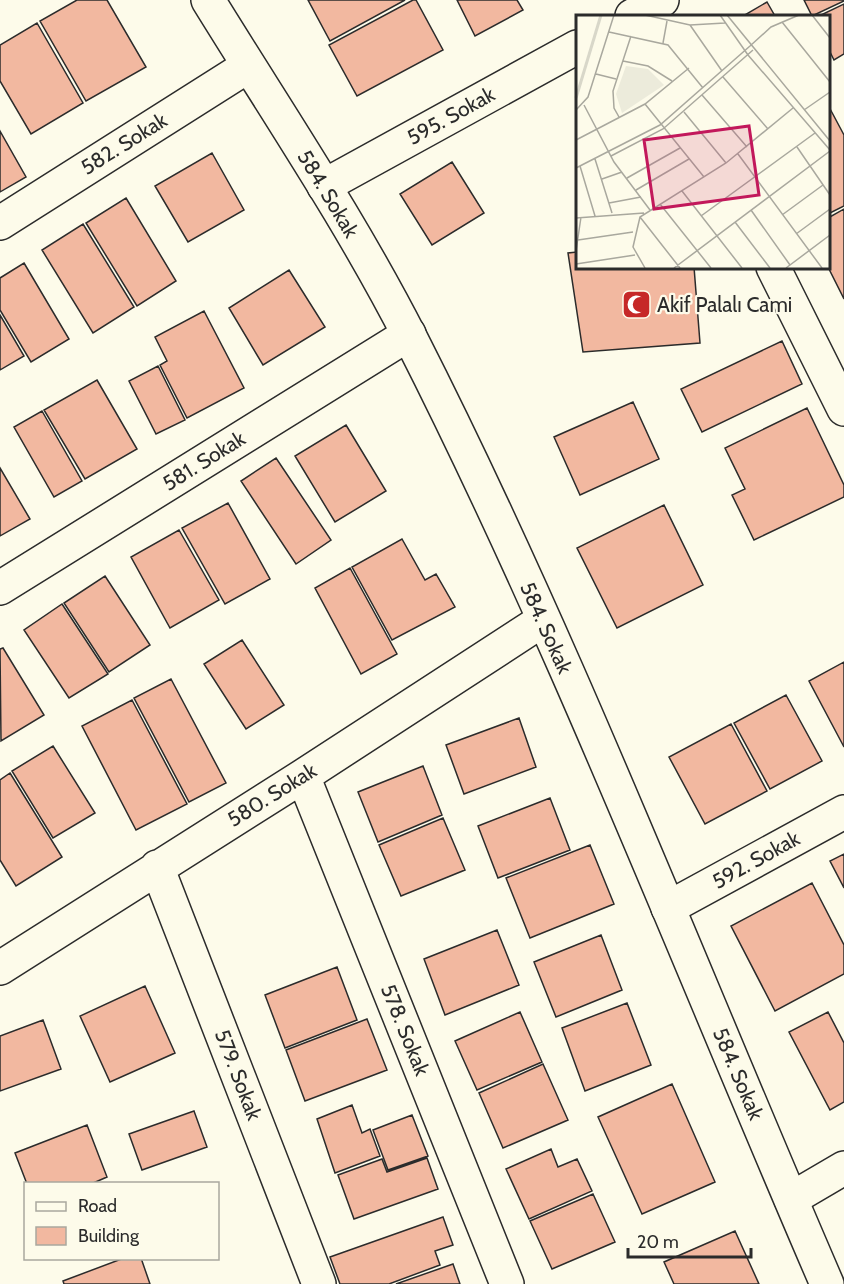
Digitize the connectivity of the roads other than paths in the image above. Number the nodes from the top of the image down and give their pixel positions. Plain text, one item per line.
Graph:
1 (208, 0) edge
2 (576, 48) edge
3 (249, 66) junction
4 (324, 186) junction
5 (0, 223) edge
6 (773, 268) edge
7 (408, 334) junction
8 (844, 409) edge
9 (0, 588) edge
10 (543, 620) junction
11 (303, 776) junction
12 (844, 812) edge
13 (156, 867) junction
14 (668, 908) junction
15 (0, 968) edge
16 (844, 1168) edge
17 (791, 1199) junction
18 (319, 1284) edge
19 (507, 1284) edge
20 (828, 1284) edge

1 - 3 street, 584. Sokak
2 - 4 street, 595. Sokak
3 - 4 street, 584. Sokak
3 - 5 street, 582. Sokak
4 - 7 street, 584. Sokak
6 - 8 street
7 - 9 street, 581. Sokak
7 - 10 street, 584. Sokak
10 - 11 street, 580. Sokak
10 - 14 street, 584. Sokak
11 - 13 street, 580. Sokak
11 - 19 street, 578. Sokak
12 - 14 street, 592. Sokak
13 - 15 street, 580. Sokak
13 - 18 street, 579. Sokak
14 - 17 street, 584. Sokak
16 - 17 street
17 - 20 street, 584. Sokak

